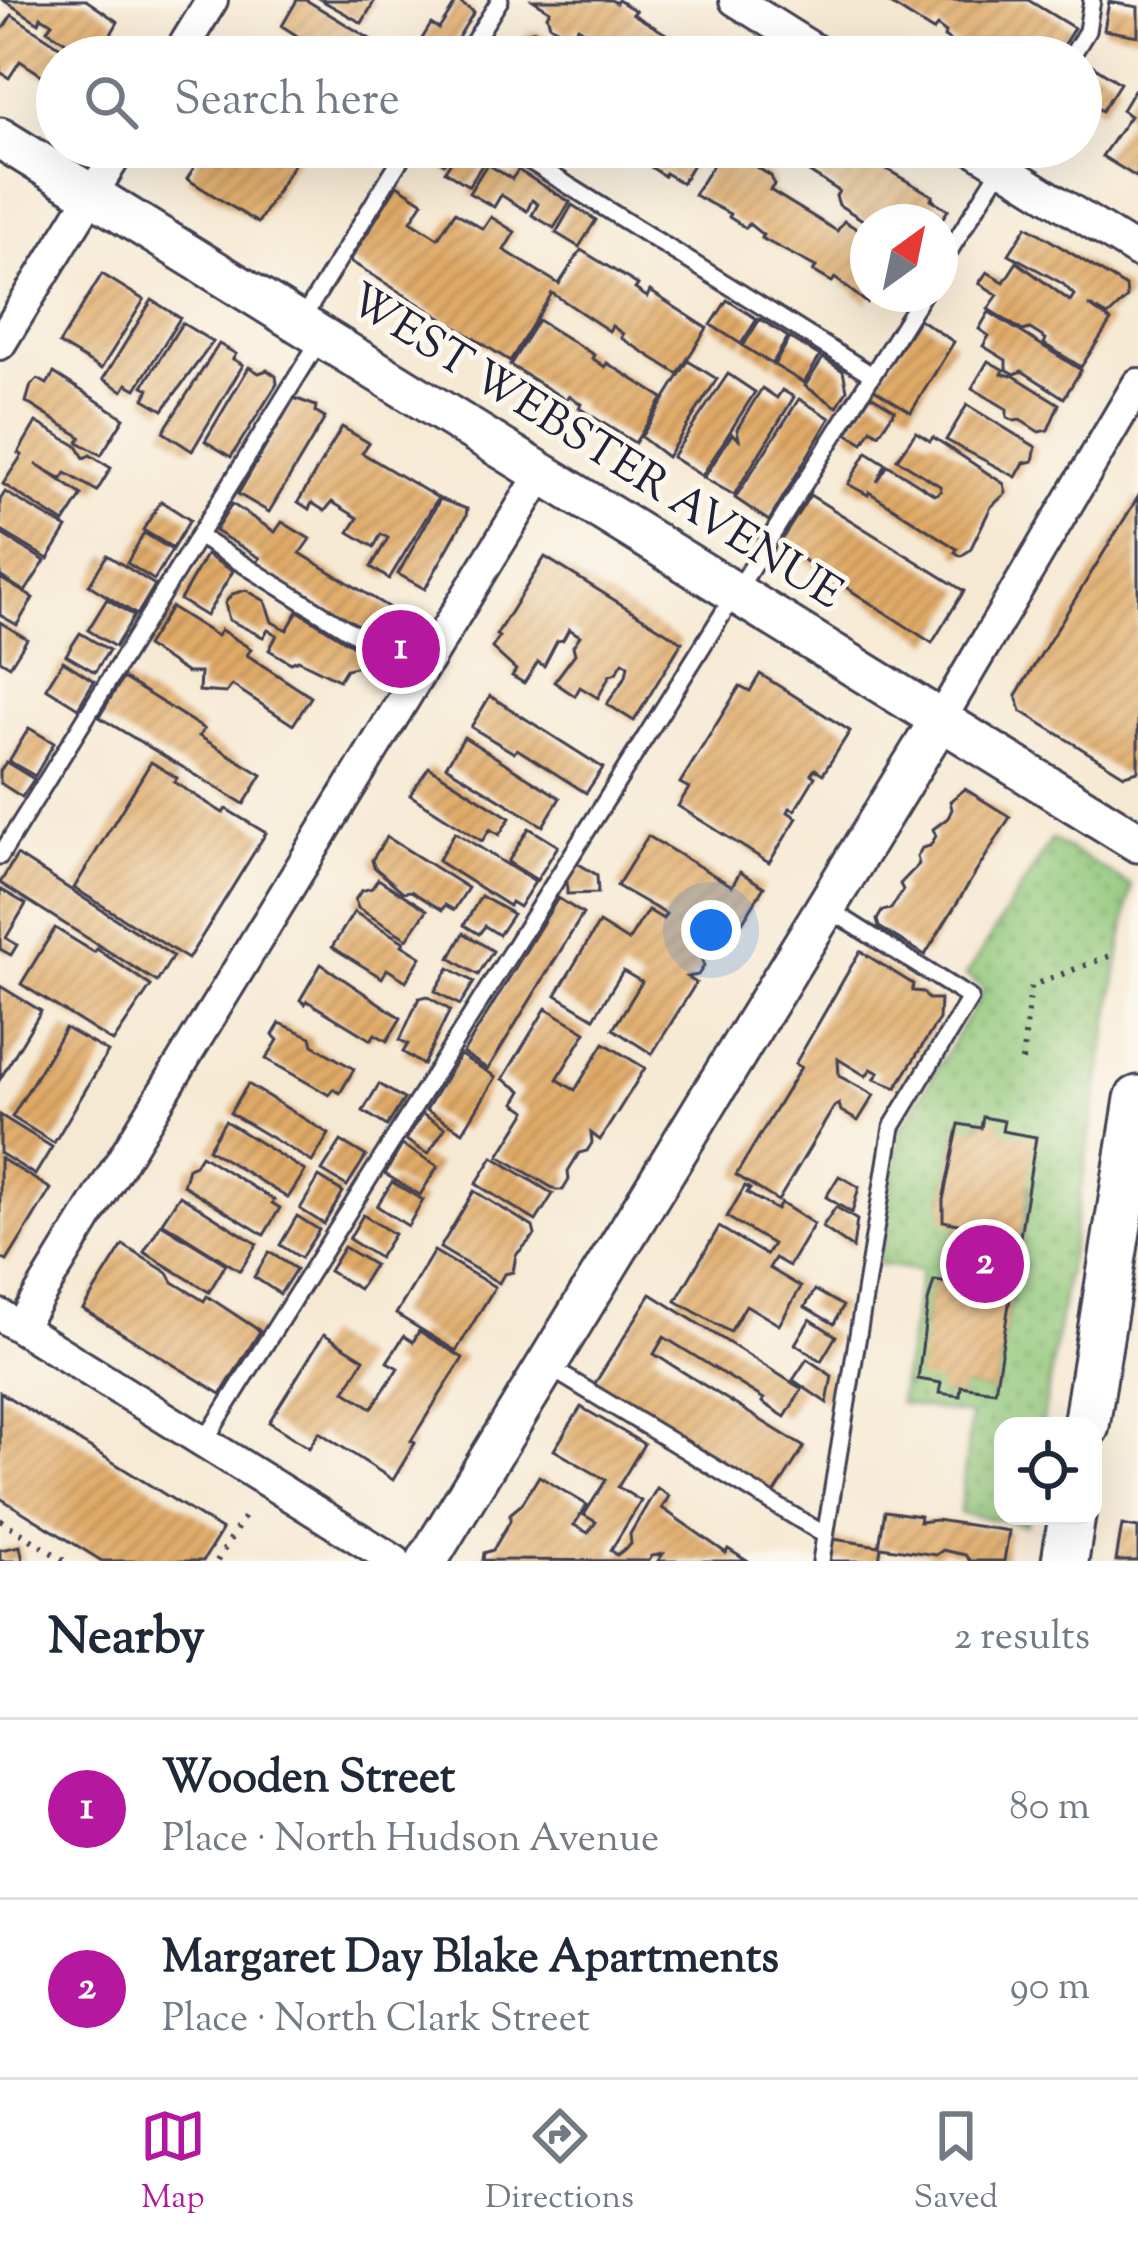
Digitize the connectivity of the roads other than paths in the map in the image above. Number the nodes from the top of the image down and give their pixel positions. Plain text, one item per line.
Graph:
1 (212, 0) edge
2 (500, 0) edge
3 (735, 0) edge
4 (1091, 0) edge
5 (190, 36) edge
6 (477, 36) edge
7 (792, 36) edge
8 (1084, 36) edge
9 (0, 138) edge
10 (36, 160) edge
11 (48, 168) edge
12 (109, 168) edge
13 (397, 168) edge
14 (541, 168) edge
15 (1001, 168) edge
16 (1023, 168) edge
17 (92, 195) junction
18 (958, 237) edge
19 (1138, 252) edge
20 (911, 312) edge
21 (310, 330) junction
22 (0, 344) edge
23 (872, 374) junction
24 (1138, 384) edge
25 (542, 473) junction
26 (199, 536) junction
27 (736, 593) junction
28 (419, 674) junction
29 (940, 720) junction
30 (1138, 842) edge
31 (0, 856) edge
32 (826, 908) junction
33 (1138, 1099) edge
34 (10, 1321) edge
35 (547, 1366) junction
36 (1087, 1417) edge
37 (204, 1442) junction
38 (1071, 1525) edge
39 (825, 1535) junction
40 (395, 1561) edge
41 (428, 1561) edge
42 (821, 1561) edge
43 (1065, 1561) edge

1 - 5 street
2 - 6 lane
3 - 7 street
4 - 8 lane
9 - 10 street, WEST WEBSTER AVENUE
11 - 17 street, WEST WEBSTER AVENUE
12 - 17 street
13 - 21 lane
14 - 23 lane
15 - 18 lane
16 - 19 street
17 - 21 street, WEST WEBSTER AVENUE
17 - 22 street
20 - 23 lane
21 - 25 street, WEST WEBSTER AVENUE
21 - 26 lane
23 - 27 lane
24 - 29 street
25 - 27 street, WEST WEBSTER AVENUE
25 - 28 street
26 - 28 lane
26 - 31 lane
27 - 29 street, WEST WEBSTER AVENUE
27 - 37 lane
28 - 34 street
29 - 30 street, WEST WEBSTER AVENUE
29 - 32 street
32 - 35 street
32 - 39 lane
33 - 36 main road
34 - 37 street
35 - 39 lane
35 - 41 street
37 - 40 street
38 - 43 main road
39 - 42 lane

